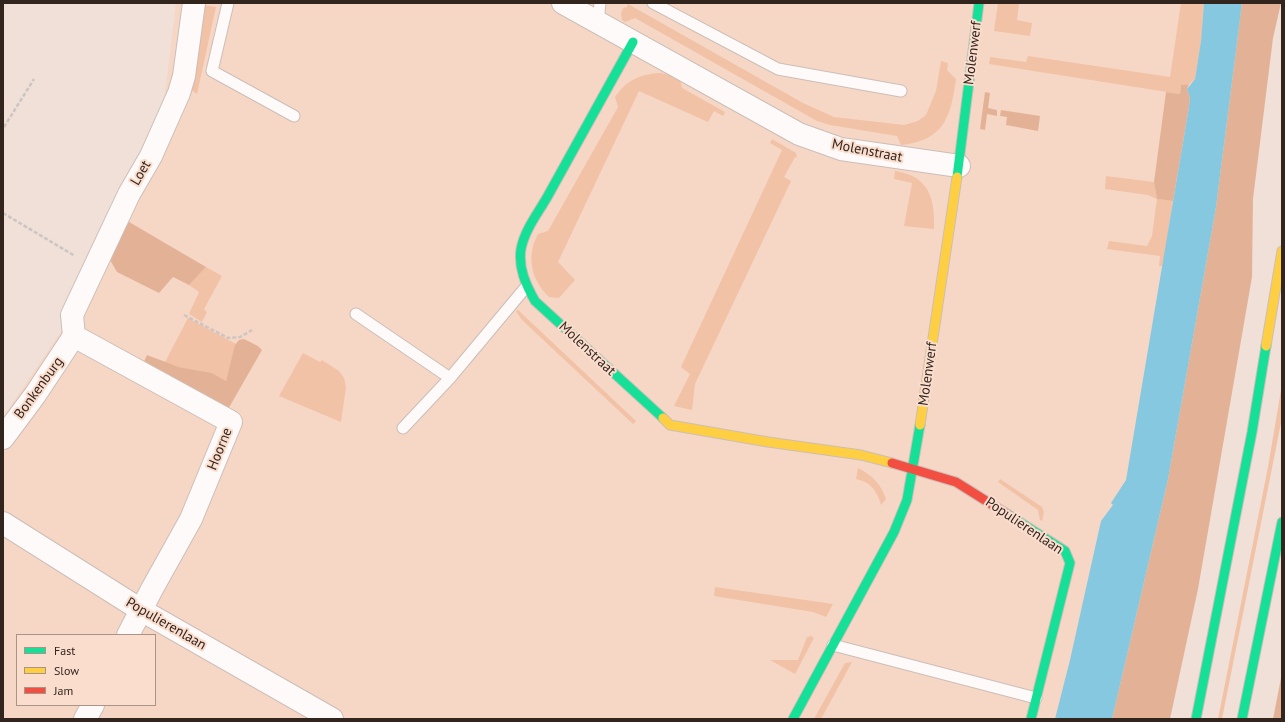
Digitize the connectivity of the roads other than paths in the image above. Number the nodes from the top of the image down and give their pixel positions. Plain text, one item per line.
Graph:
1 (194, 3) edge
2 (228, 3) edge
3 (563, 3) edge
4 (653, 3) edge
5 (979, 3) edge
6 (599, 13) edge
7 (633, 42) junction
8 (901, 91) dead end
9 (294, 116) dead end
10 (959, 166) junction
11 (1282, 251) edge
12 (526, 287) junction
13 (356, 314) dead end
14 (74, 336) junction
15 (450, 378) junction
16 (403, 428) dead end
17 (3, 438) edge
18 (914, 468) junction
19 (1282, 522) edge
20 (3, 523) edge
21 (141, 610) junction
22 (129, 634) edge
23 (833, 644) junction
24 (1036, 698) junction
25 (92, 706) edge
26 (85, 719) edge
27 (332, 719) edge
28 (793, 719) edge
29 (1031, 719) edge
30 (1196, 719) edge
31 (1242, 719) edge

1 - 14 street, Loet
2 - 9 lane
3 - 6 street, Molenstraat
4 - 8 lane
5 - 10 main road, Molenwerf
6 - 7 street, Molenstraat
7 - 10 street, Molenstraat
7 - 12 main road, Molenstraat
10 - 18 main road, Molenwerf
11 - 30 main road
12 - 15 lane
12 - 18 main road, Molenstraat
13 - 15 lane
14 - 17 street, Bonkenburg
14 - 21 street, Hoorne
15 - 16 lane
18 - 23 main road, Molenwerf
18 - 24 main road, Populierenlaan
19 - 31 main road
20 - 21 street, Populierenlaan
21 - 22 street, Hoorne
21 - 27 street, Populierenlaan
23 - 24 lane
23 - 28 main road, Molenwerf
24 - 29 main road, Populierenlaan
25 - 26 street

